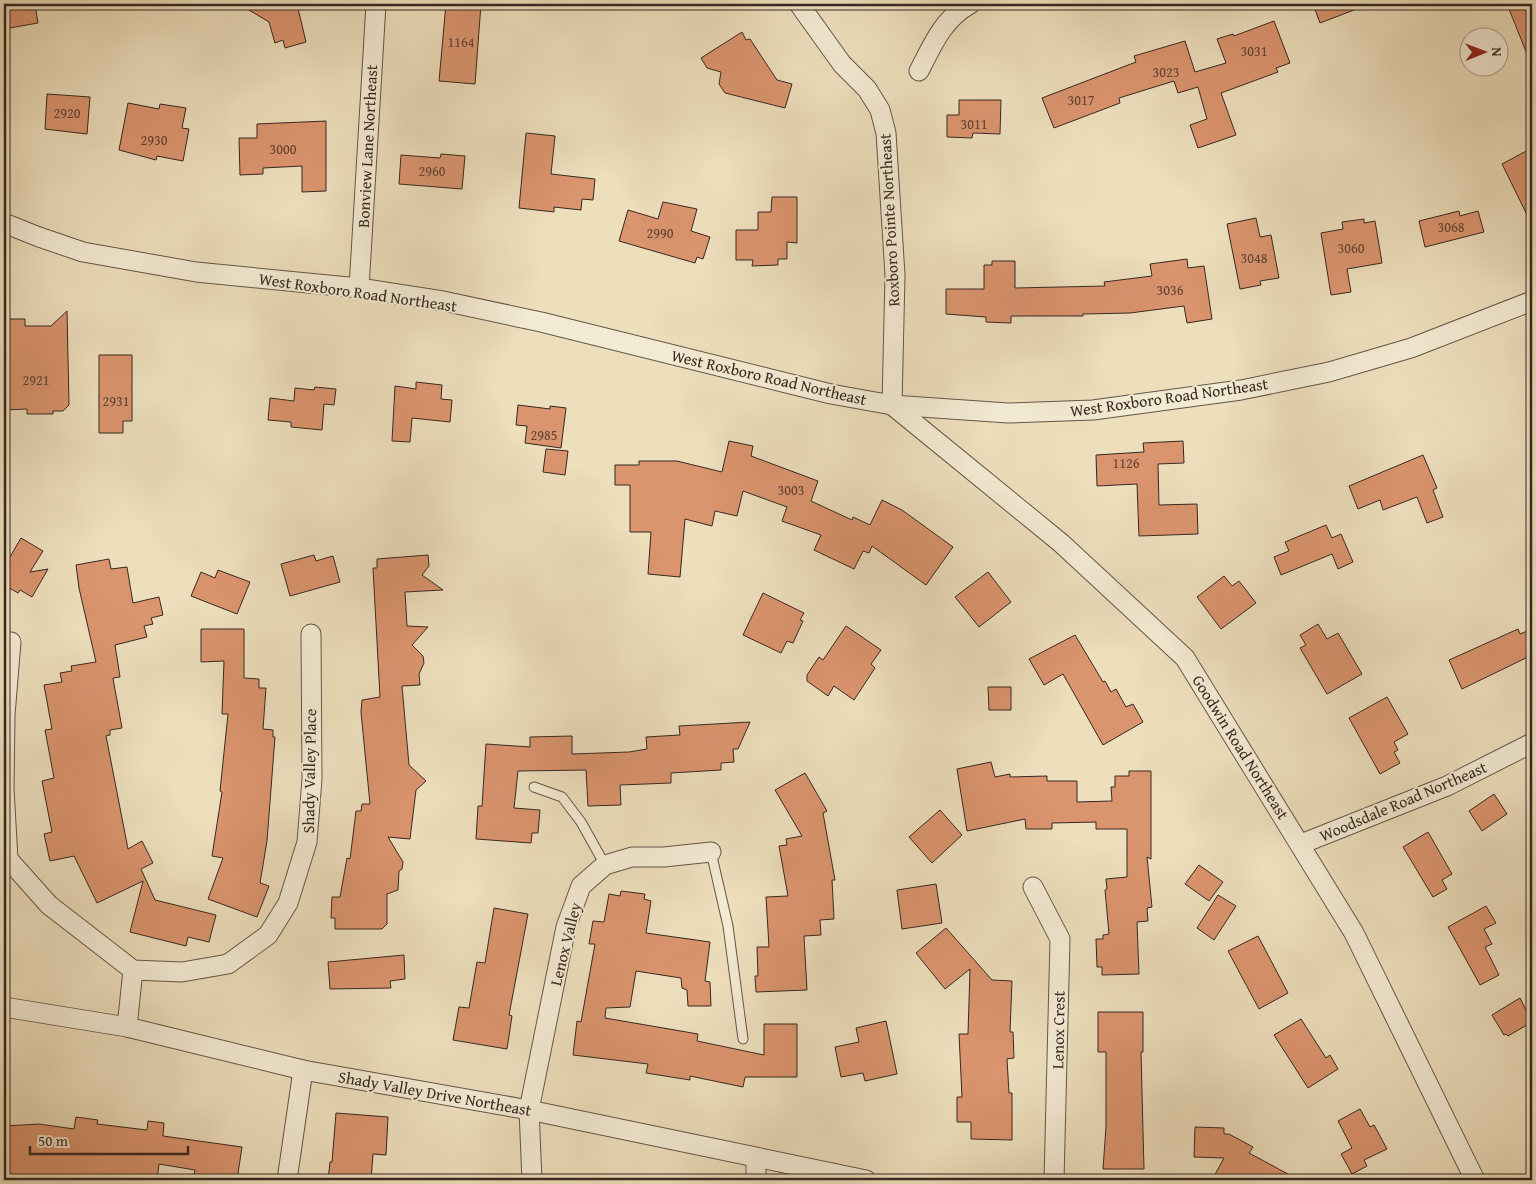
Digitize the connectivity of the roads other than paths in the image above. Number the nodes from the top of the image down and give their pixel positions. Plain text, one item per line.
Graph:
1 (376, 4) edge
2 (799, 4) edge
3 (970, 4) edge
4 (920, 71) dead end
5 (4, 223) edge
6 (359, 288) junction
7 (1532, 301) edge
8 (892, 405) junction
9 (311, 634) dead end
10 (11, 642) dead end
11 (1532, 743) edge
12 (534, 788) dead end
13 (1301, 844) junction
14 (711, 852) joint
15 (605, 866) junction
16 (1033, 887) dead end
17 (133, 970) junction
18 (4, 1008) edge
19 (127, 1027) junction
20 (742, 1039) dead end
21 (303, 1070) junction
22 (529, 1110) junction
23 (756, 1159) junction
24 (288, 1180) edge
25 (532, 1180) edge
26 (756, 1180) edge
27 (866, 1180) edge
28 (1054, 1180) edge
29 (1475, 1180) edge

1 - 6 street, Bonview Lane Northeast
2 - 8 street, Roxboro Pointe Northeast
3 - 4 street
5 - 6 street, West Roxboro Road Northeast
6 - 8 street, West Roxboro Road Northeast
7 - 8 street, West Roxboro Road Northeast
8 - 13 street, Goodwin Road Northeast
9 - 17 street, Shady Valley Place
10 - 17 street
11 - 13 street, Woodsdale Road Northeast
12 - 15 lane
13 - 29 street, Goodwin Road Northeast
14 - 15 street, Lenox Valley
14 - 20 lane
15 - 22 street, Lenox Valley
16 - 28 street, Lenox Crest
17 - 19 street
18 - 19 street, Shady Valley Drive Northeast
19 - 21 street, Shady Valley Drive Northeast
21 - 22 street, Shady Valley Drive Northeast
21 - 24 street
22 - 23 street, Shady Valley Drive Northeast
22 - 25 street, Lenox Valley
23 - 26 street
23 - 27 street, Shady Valley Drive Northeast

